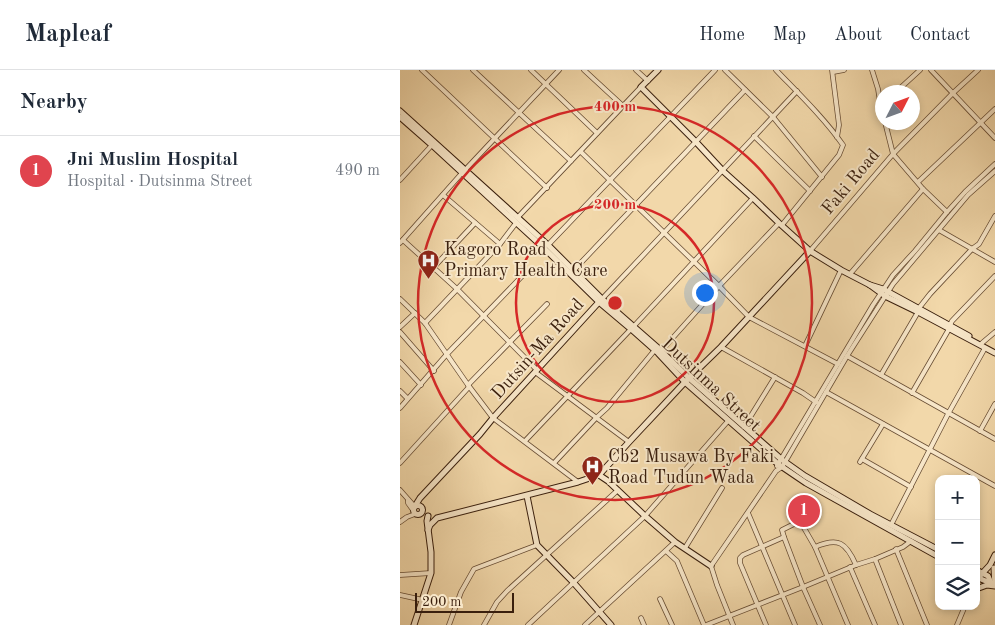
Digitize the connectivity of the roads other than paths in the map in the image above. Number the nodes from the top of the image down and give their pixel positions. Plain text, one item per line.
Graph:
1 (422, 70) edge
2 (474, 70) edge
3 (531, 70) edge
4 (559, 70) edge
5 (584, 70) edge
6 (636, 70) edge
7 (658, 70) edge
8 (715, 70) edge
9 (725, 70) edge
10 (776, 70) edge
11 (844, 70) edge
12 (872, 70) edge
13 (920, 70) edge
14 (931, 70) edge
15 (978, 70) edge
16 (833, 71) edge
17 (648, 80) junction
18 (546, 85) junction
19 (877, 85) edge
20 (904, 85) edge
21 (641, 87) junction
22 (745, 90) junction
23 (797, 91) junction
24 (952, 93) junction
25 (623, 106) junction
26 (995, 109) edge
27 (400, 111) edge
28 (519, 113) junction
29 (670, 117) junction
30 (773, 117) junction
31 (401, 119) edge
32 (981, 122) junction
33 (886, 130) edge
34 (597, 133) junction
35 (754, 136) junction
36 (837, 137) junction
37 (995, 138) edge
38 (495, 139) junction
39 (696, 142) junction
40 (432, 145) junction
41 (581, 152) junction
42 (893, 154) junction
43 (572, 161) junction
44 (995, 164) edge
45 (464, 171) junction
46 (722, 171) junction
47 (995, 171) edge
48 (990, 176) junction
49 (822, 177) junction
50 (995, 179) edge
51 (400, 180) edge
52 (610, 180) junction
53 (918, 182) junction
54 (547, 188) junction
55 (923, 189) junction
56 (810, 191) junction
57 (443, 195) junction
58 (753, 198) junction
59 (636, 205) junction
60 (947, 212) junction
61 (995, 216) edge
62 (517, 220) junction
63 (475, 223) junction
64 (780, 224) junction
65 (938, 230) junction
66 (665, 233) junction
67 (401, 242) edge
68 (500, 244) junction
69 (548, 245) junction
70 (972, 249) junction
71 (810, 251) junction
72 (694, 261) junction
73 (995, 262) edge
74 (433, 268) junction
75 (841, 270) junction
76 (573, 271) junction
77 (524, 274) dead end
78 (850, 274) junction
79 (995, 276) edge
80 (719, 286) junction
81 (457, 290) junction
82 (884, 293) junction
83 (400, 299) edge
84 (600, 300) junction
85 (547, 304) dead end
86 (919, 310) junction
87 (415, 313) junction
88 (484, 317) junction
89 (749, 317) junction
90 (425, 323) junction
91 (400, 327) edge
92 (632, 327) junction
93 (949, 327) junction
94 (400, 332) edge
95 (995, 332) edge
96 (510, 343) junction
97 (983, 345) junction
98 (805, 346) junction
99 (721, 347) junction
100 (654, 350) junction
101 (661, 351) junction
102 (995, 352) edge
103 (448, 354) junction
104 (846, 356) junction
105 (400, 362) edge
106 (838, 364) junction
107 (434, 370) junction
108 (536, 371) junction
109 (881, 375) junction
110 (775, 377) junction
111 (687, 380) junction
112 (421, 385) junction
113 (469, 386) junction
114 (400, 391) edge
115 (826, 392) junction
116 (912, 393) junction
117 (567, 396) junction
118 (407, 398) junction
119 (817, 403) junction
120 (995, 404) edge
121 (400, 408) edge
122 (948, 414) junction
123 (493, 418) junction
124 (596, 418) junction
125 (728, 421) junction
126 (883, 424) junction
127 (744, 427) junction
128 (980, 431) junction
129 (995, 439) edge
130 (525, 441) junction
131 (628, 442) junction
132 (930, 450) junction
133 (400, 463) edge
134 (554, 463) junction
135 (782, 463) junction
136 (599, 475) junction
137 (972, 475) edge
138 (980, 479) edge
139 (578, 482) junction
140 (995, 486) edge
141 (911, 487) junction
142 (722, 488) dead end
143 (400, 490) edge
144 (618, 490) junction
145 (527, 496) junction
146 (417, 510) junction
147 (748, 513) junction
148 (645, 516) junction
149 (432, 519) junction
150 (400, 522) edge
151 (891, 525) junction
152 (784, 537) junction
153 (911, 541) junction
154 (675, 542) junction
155 (537, 546) junction
156 (761, 546) junction
157 (815, 547) junction
158 (685, 548) junction
159 (935, 548) edge
160 (896, 549) junction
161 (666, 551) junction
162 (547, 555) junction
163 (935, 555) edge
164 (995, 555) edge
165 (875, 559) junction
166 (856, 565) junction
167 (711, 566) junction
168 (993, 566) edge
169 (850, 568) junction
170 (980, 569) edge
171 (980, 572) edge
172 (431, 573) junction
173 (400, 575) edge
174 (986, 575) junction
175 (828, 576) junction
176 (980, 580) edge
177 (573, 582) junction
178 (980, 582) edge
179 (980, 583) edge
180 (994, 585) edge
181 (803, 587) junction
182 (400, 595) edge
183 (782, 595) junction
184 (660, 599) dead end
185 (423, 600) junction
186 (757, 605) junction
187 (964, 610) edge
188 (599, 612) junction
189 (729, 616) junction
190 (641, 618) dead end
191 (414, 625) edge
192 (449, 625) edge
193 (484, 625) edge
194 (528, 625) edge
195 (586, 625) edge
196 (611, 625) edge
197 (644, 625) edge
198 (672, 625) edge
199 (705, 625) edge
200 (733, 625) edge
201 (766, 625) edge
202 (795, 625) edge
203 (820, 625) edge
204 (848, 625) edge
205 (874, 625) edge
206 (901, 625) edge
207 (927, 625) edge
208 (958, 625) edge

1 - 38 street
2 - 28 street
3 - 18 street
4 - 18 street
5 - 25 street
6 - 17 street
7 - 17 street
8 - 29 street
9 - 22 street
10 - 23 street
11 - 16 street
12 - 19 street
13 - 20 street
14 - 24 street
15 - 24 street, Faki Road
16 - 36 street
17 - 21 street
18 - 28 street
18 - 34 street
21 - 25 street
21 - 29 street
22 - 30 street
22 - 39 street
23 - 30 street, Dutsin-Ma Road
23 - 36 street
24 - 32 street
24 - 42 street, Faki Road
25 - 34 street
26 - 32 street
27 - 45 street
28 - 38 street
28 - 43 street
29 - 39 street
29 - 52 street
30 - 35 street, Dutsin-Ma Road
30 - 49 street
31 - 40 street
32 - 37 street
32 - 53 street
33 - 42 street
34 - 41 street
35 - 46 street, Dutsin-Ma Road
35 - 56 street
36 - 49 street
38 - 45 street
38 - 54 street
39 - 46 street
39 - 59 street
40 - 45 street
40 - 51 street
41 - 43 street
41 - 52 street
42 - 53 street
42 - 71 street, Faki Road
43 - 54 street
44 - 60 street
45 - 57 street
45 - 62 street
46 - 58 street
46 - 66 street, Dutsin-Ma Road
47 - 48 street
48 - 50 street
48 - 65 street
49 - 56 street
52 - 59 street
52 - 69 street
53 - 55 street
54 - 62 street
55 - 60 street
55 - 78 street
56 - 64 street
57 - 63 street
57 - 67 street
58 - 64 street
58 - 72 street
59 - 66 street
59 - 76 street
60 - 82 street
61 - 70 street
62 - 68 street
62 - 69 street
62 - 84 street
63 - 68 street
63 - 74 street
64 - 71 street
64 - 80 street
65 - 70 street
65 - 82 street
66 - 72 street
66 - 84 street, Dutsin-Ma Road
67 - 74 street
68 - 81 street
69 - 76 street
70 - 73 street
70 - 86 street
71 - 75 street
71 - 89 street
72 - 80 street
72 - 92 street
74 - 81 street
75 - 78 street
75 - 98 street
76 - 84 street
77 - 88 street
78 - 82 street
79 - 93 street
80 - 89 street
80 - 101 street
81 - 88 street
81 - 90 street
82 - 86 street
82 - 104 street
82 - 106 street
83 - 87 street
84 - 92 street, Dutsinma Street
84 - 108 street, Dutsin-Ma Road
85 - 96 street
86 - 93 street
86 - 109 street
87 - 90 street
87 - 91 street
88 - 96 street
88 - 103 street
89 - 98 street
89 - 99 street
90 - 103 street
92 - 100 street, Dutsinma Street
92 - 101 street, Dutsinma Street
92 - 117 street
93 - 97 street
93 - 116 street
94 - 107 street
95 - 97 street
96 - 108 street
96 - 113 street
97 - 102 street
97 - 122 street
98 - 106 street
99 - 110 street
99 - 111 street
100 - 111 street, Dutsinma Street
100 - 124 street
101 - 111 street, Dutsinma Street
103 - 107 street
103 - 113 street
104 - 109 street
104 - 115 street
105 - 112 street
106 - 119 street
107 - 112 street
108 - 117 street
108 - 123 street, Dutsin-Ma Road
109 - 116 street
110 - 119 street
110 - 127 street
111 - 125 street, Dutsinma Street
111 - 127 street, Dutsinma Street
111 - 131 street
112 - 118 street
113 - 123 street
113 - 133 street
114 - 118 street
115 - 119 street
115 - 126 street
116 - 122 street
117 - 124 street
117 - 130 street
118 - 121 street
119 - 135 street
120 - 128 street
122 - 128 street
122 - 132 street
123 - 130 street
123 - 146 street, Dutsin-Ma Road
124 - 131 street
124 - 134 street
125 - 135 street, Dutsinma Street
125 - 148 street
126 - 132 street
126 - 141 street
127 - 135 street, Dutsinma Street
128 - 129 street
130 - 134 street
131 - 136 street
132 - 137 street
132 - 141 street
134 - 139 street
135 - 147 street
135 - 151 street, Dutsinma Street
135 - 153 street, Dutsinma Street
136 - 139 street
136 - 144 street
138 - 140 street
139 - 145 street
141 - 151 street
142 - 158 street
143 - 146 street
144 - 148 street
144 - 162 street
145 - 149 street
145 - 155 street
146 - 149 street
146 - 150 street
147 - 156 street
147 - 167 street
148 - 154 street
148 - 177 street
149 - 172 street
151 - 159 street, Dutsinma Street
152 - 156 street
152 - 157 street
152 - 181 street
153 - 160 street
153 - 163 street, Dutsinma Street
154 - 158 street
154 - 161 street
155 - 162 street
155 - 192 street
156 - 183 street
156 - 186 street
157 - 166 street
157 - 175 street
158 - 167 street
160 - 165 street
160 - 207 street
161 - 188 street
161 - 199 street
162 - 177 street
162 - 193 street
164 - 168 street
165 - 166 street
165 - 206 street
166 - 169 street
167 - 189 street
168 - 170 street
168 - 174 street
168 - 180 street
169 - 175 street
169 - 205 street
171 - 174 street
172 - 173 street
172 - 185 street
174 - 176 street
174 - 180 street
175 - 181 street
175 - 204 street
177 - 188 street
177 - 194 street
178 - 180 street
179 - 180 street
181 - 183 street
181 - 203 street
182 - 185 street
183 - 186 street
183 - 202 street
184 - 198 street
185 - 191 street
186 - 189 street
186 - 201 street
187 - 208 street
188 - 195 street
188 - 196 street
189 - 199 street
189 - 200 street
190 - 197 street

